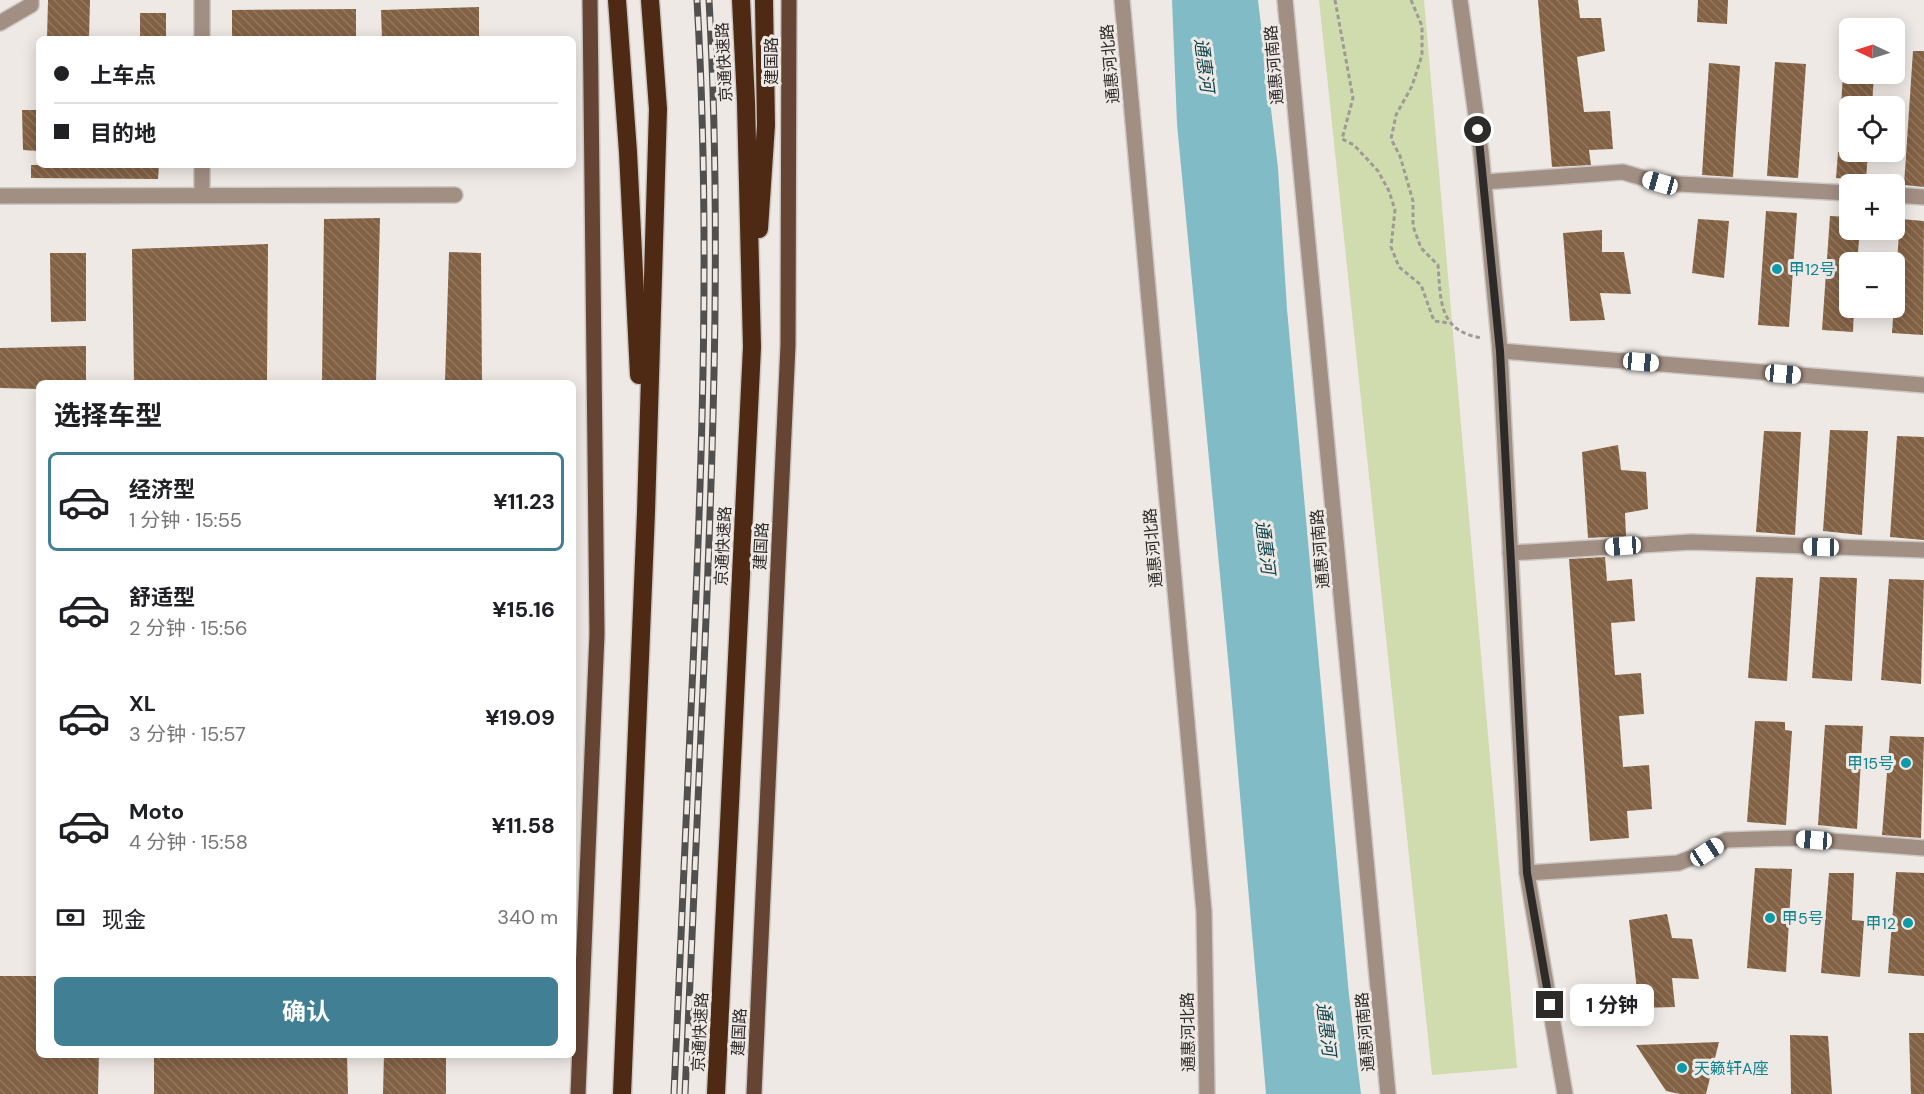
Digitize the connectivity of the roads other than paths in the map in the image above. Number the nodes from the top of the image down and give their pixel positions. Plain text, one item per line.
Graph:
1 (31, 0) edge
2 (202, 0) edge
3 (590, 0) edge
4 (616, 0) edge
5 (650, 0) edge
6 (741, 0) edge
7 (764, 0) edge
8 (789, 0) edge
9 (1122, 0) edge
10 (1285, 0) edge
11 (1460, 0) edge
12 (0, 23) edge
13 (202, 36) edge
14 (202, 168) edge
15 (1484, 182) junction
16 (1839, 192) edge
17 (202, 195) junction
18 (455, 195) dead end
19 (0, 196) edge
20 (1905, 196) edge
21 (1924, 197) edge
22 (1499, 345) junction
23 (752, 347) junction
24 (1924, 385) edge
25 (646, 512) junction
26 (1924, 550) edge
27 (1510, 553) junction
28 (1924, 848) edge
29 (1527, 873) junction
30 (578, 1094) edge
31 (622, 1094) edge
32 (716, 1094) edge
33 (754, 1094) edge
34 (1207, 1094) edge
35 (1388, 1094) edge
36 (1565, 1094) edge

1 - 12 street
2 - 13 street
3 - 30 main road
4 - 25 highway
5 - 25 highway
6 - 23 highway, 京通快速路
7 - 23 highway
8 - 33 main road, 建国路
9 - 34 street, 通惠河北路
10 - 35 street, 通惠河南路
11 - 15 street
14 - 17 street
15 - 16 street
15 - 22 street
17 - 18 street
17 - 19 street
20 - 21 street
22 - 24 street
22 - 27 street
23 - 32 highway, 京通快速路
25 - 31 highway
26 - 27 street
27 - 29 street
28 - 29 street
29 - 36 street

